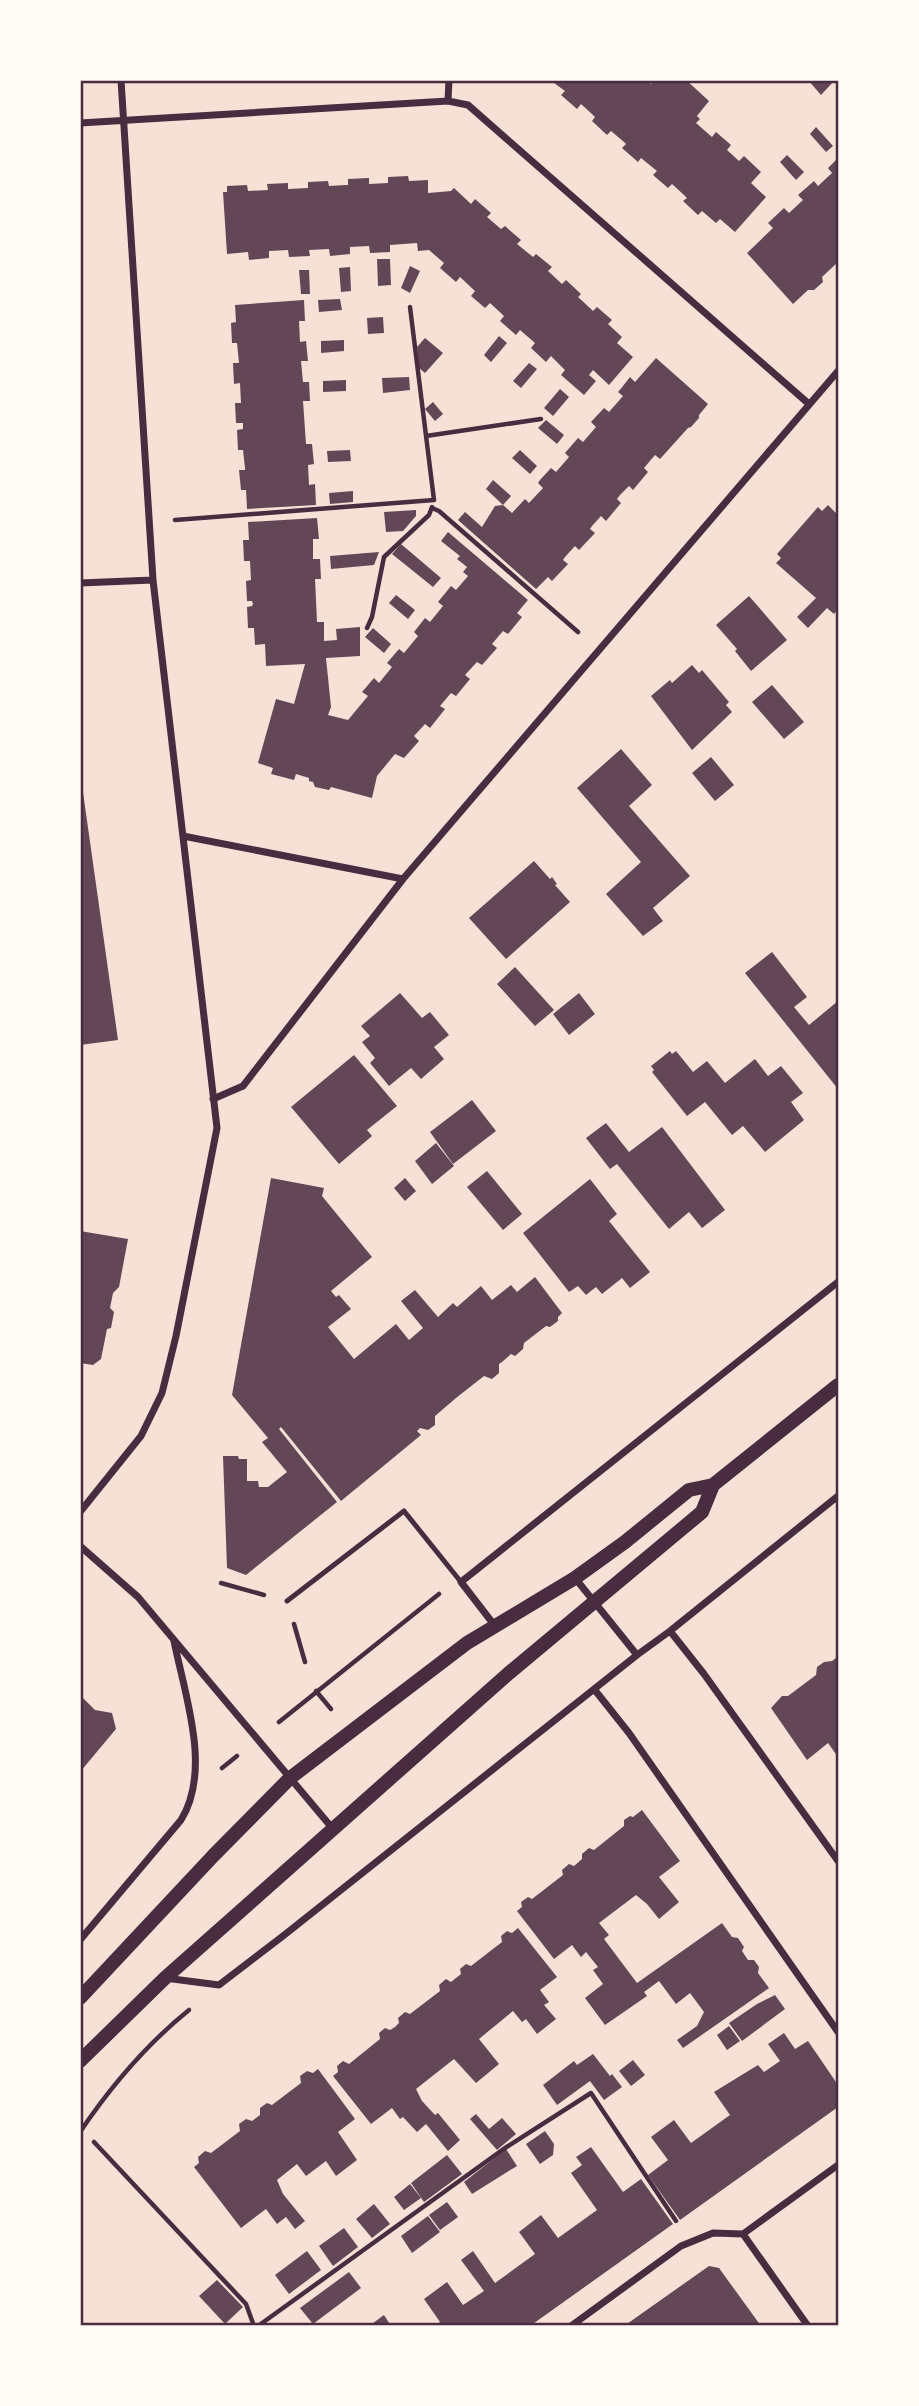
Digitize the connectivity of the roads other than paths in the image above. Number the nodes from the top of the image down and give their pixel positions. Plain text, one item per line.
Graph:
1 (121, 80) edge
2 (449, 80) edge
3 (448, 101) junction
4 (124, 120) junction
5 (80, 123) edge
6 (838, 371) edge
7 (809, 404) junction
8 (153, 580) junction
9 (80, 583) edge
10 (183, 836) junction
11 (403, 879) junction
12 (213, 1099) junction
13 (838, 1282) edge
14 (838, 1385) edge
15 (713, 1485) junction
16 (838, 1496) edge
17 (80, 1513) edge
18 (80, 1545) edge
19 (575, 1578) junction
20 (461, 1582) junction
21 (287, 1601) road end
22 (594, 1601) junction
23 (495, 1626) junction
24 (670, 1631) junction
25 (174, 1640) junction
26 (637, 1655) junction
27 (594, 1689) junction
28 (290, 1778) junction
29 (333, 1829) junction
30 (838, 1861) edge
31 (80, 1940) edge
32 (164, 1978) junction
33 (80, 1998) edge
34 (838, 2032) edge
35 (80, 2062) edge
36 (838, 2165) edge
37 (743, 2234) junction
38 (571, 2326) edge
39 (808, 2326) edge

1 - 4 street
2 - 3 street
3 - 4 street
3 - 7 street
4 - 5 street
4 - 8 street
6 - 7 street
7 - 11 street
8 - 9 street
8 - 10 street
10 - 11 street
10 - 12 street
11 - 12 street
12 - 17 street
13 - 20 street
14 - 15 main road
15 - 19 main road
15 - 22 main road
16 - 24 street
18 - 25 street
19 - 22 street
19 - 23 main road
20 - 21 lane
20 - 23 street
22 - 26 street
22 - 29 main road
23 - 28 main road
24 - 26 street
24 - 30 street
25 - 28 street
25 - 31 street
26 - 27 street
27 - 32 street
27 - 34 street
28 - 29 street
28 - 33 main road
29 - 32 main road
32 - 35 main road
36 - 37 street
37 - 38 street
37 - 39 street

